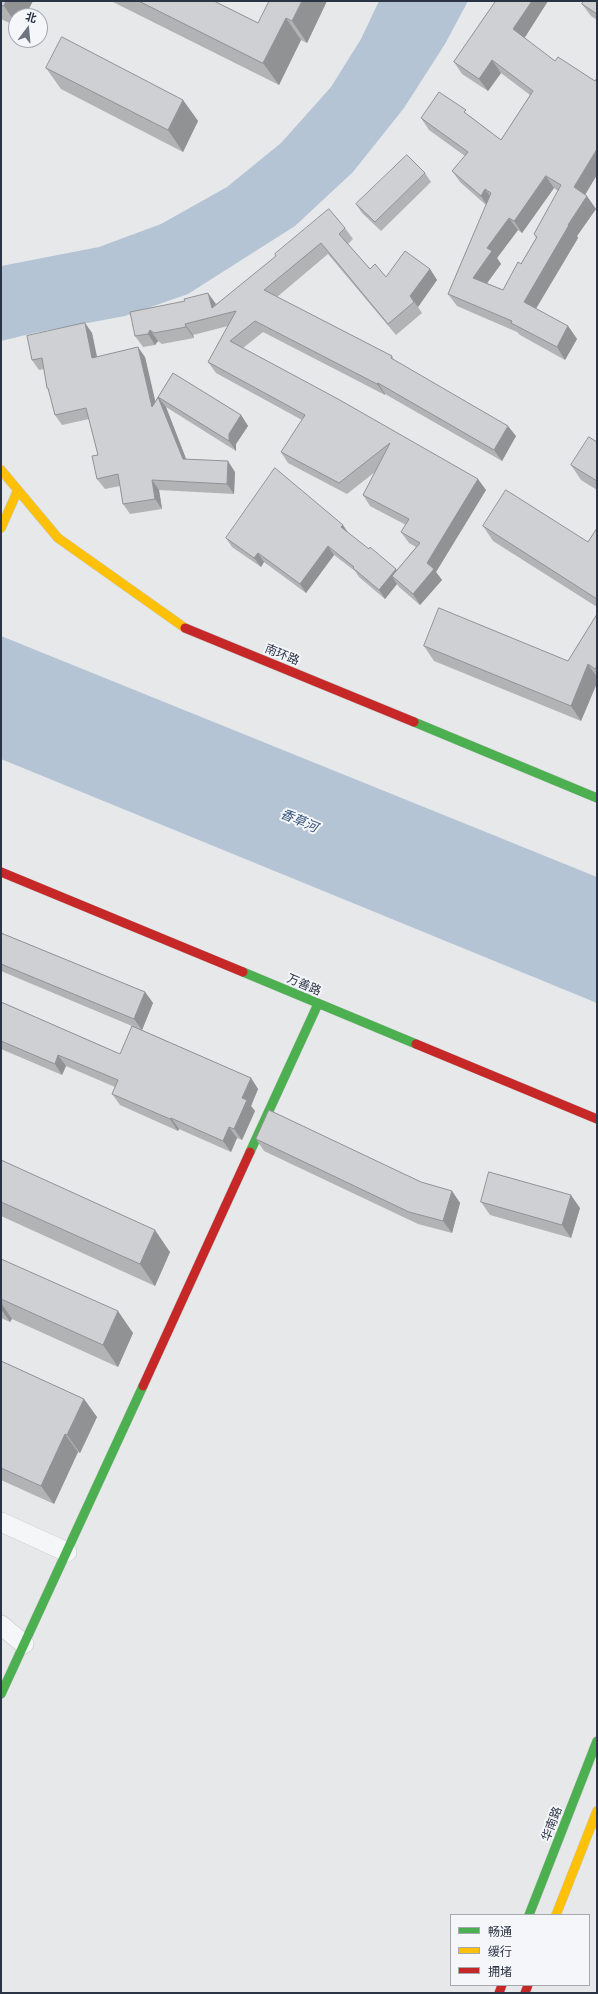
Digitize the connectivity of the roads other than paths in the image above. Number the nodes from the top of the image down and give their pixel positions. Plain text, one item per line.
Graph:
1 (1, 470) edge
2 (17, 492) junction
3 (1, 528) edge
4 (597, 798) edge
5 (1, 872) edge
6 (318, 1004) junction
7 (597, 1120) edge
8 (1, 1522) edge
9 (67, 1552) junction
10 (1, 1625) edge
11 (24, 1644) junction
12 (1, 1694) edge
13 (597, 1741) edge
14 (597, 1811) edge
15 (529, 1914) edge
16 (556, 1914) edge

1 - 2 main road, 南环路
2 - 3 main road
2 - 4 main road, 南环路
5 - 6 main road, 万善路
6 - 7 main road, 万善路
6 - 9 main road
8 - 9 street
9 - 11 main road
10 - 11 street
11 - 12 main road
13 - 15 main road, 华南路
14 - 16 main road

